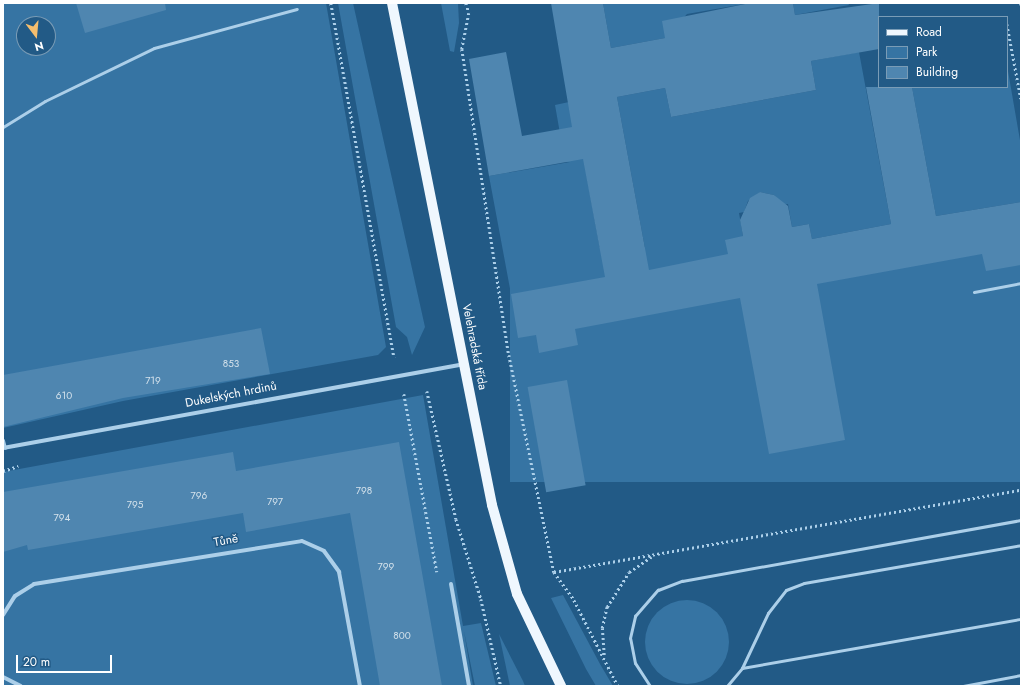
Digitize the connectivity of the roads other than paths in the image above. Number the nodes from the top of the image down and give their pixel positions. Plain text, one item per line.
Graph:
1 (392, 3) edge
2 (297, 9) dead end
3 (3, 127) edge
4 (1021, 283) edge
5 (974, 292) dead end
6 (464, 364) junction
7 (3, 440) edge
8 (4, 448) edge
9 (1021, 520) edge
10 (1021, 545) edge
11 (451, 584) dead end
12 (3, 615) edge
13 (1021, 618) edge
14 (742, 668) junction
15 (1021, 675) edge
16 (3, 677) edge
17 (21, 686) edge
18 (360, 686) edge
19 (469, 686) edge
20 (561, 686) edge
21 (650, 686) edge
22 (727, 686) edge
23 (963, 686) edge

1 - 6 main road, Velehradská třída
2 - 3 lane
4 - 5 lane
6 - 8 street, Dukelských hrdinů
6 - 20 main road, Velehradská třída
7 - 8 lane
9 - 21 lane
10 - 14 lane
11 - 19 street
12 - 18 street, Tůně
13 - 14 lane
14 - 22 lane
15 - 23 lane
16 - 17 street

